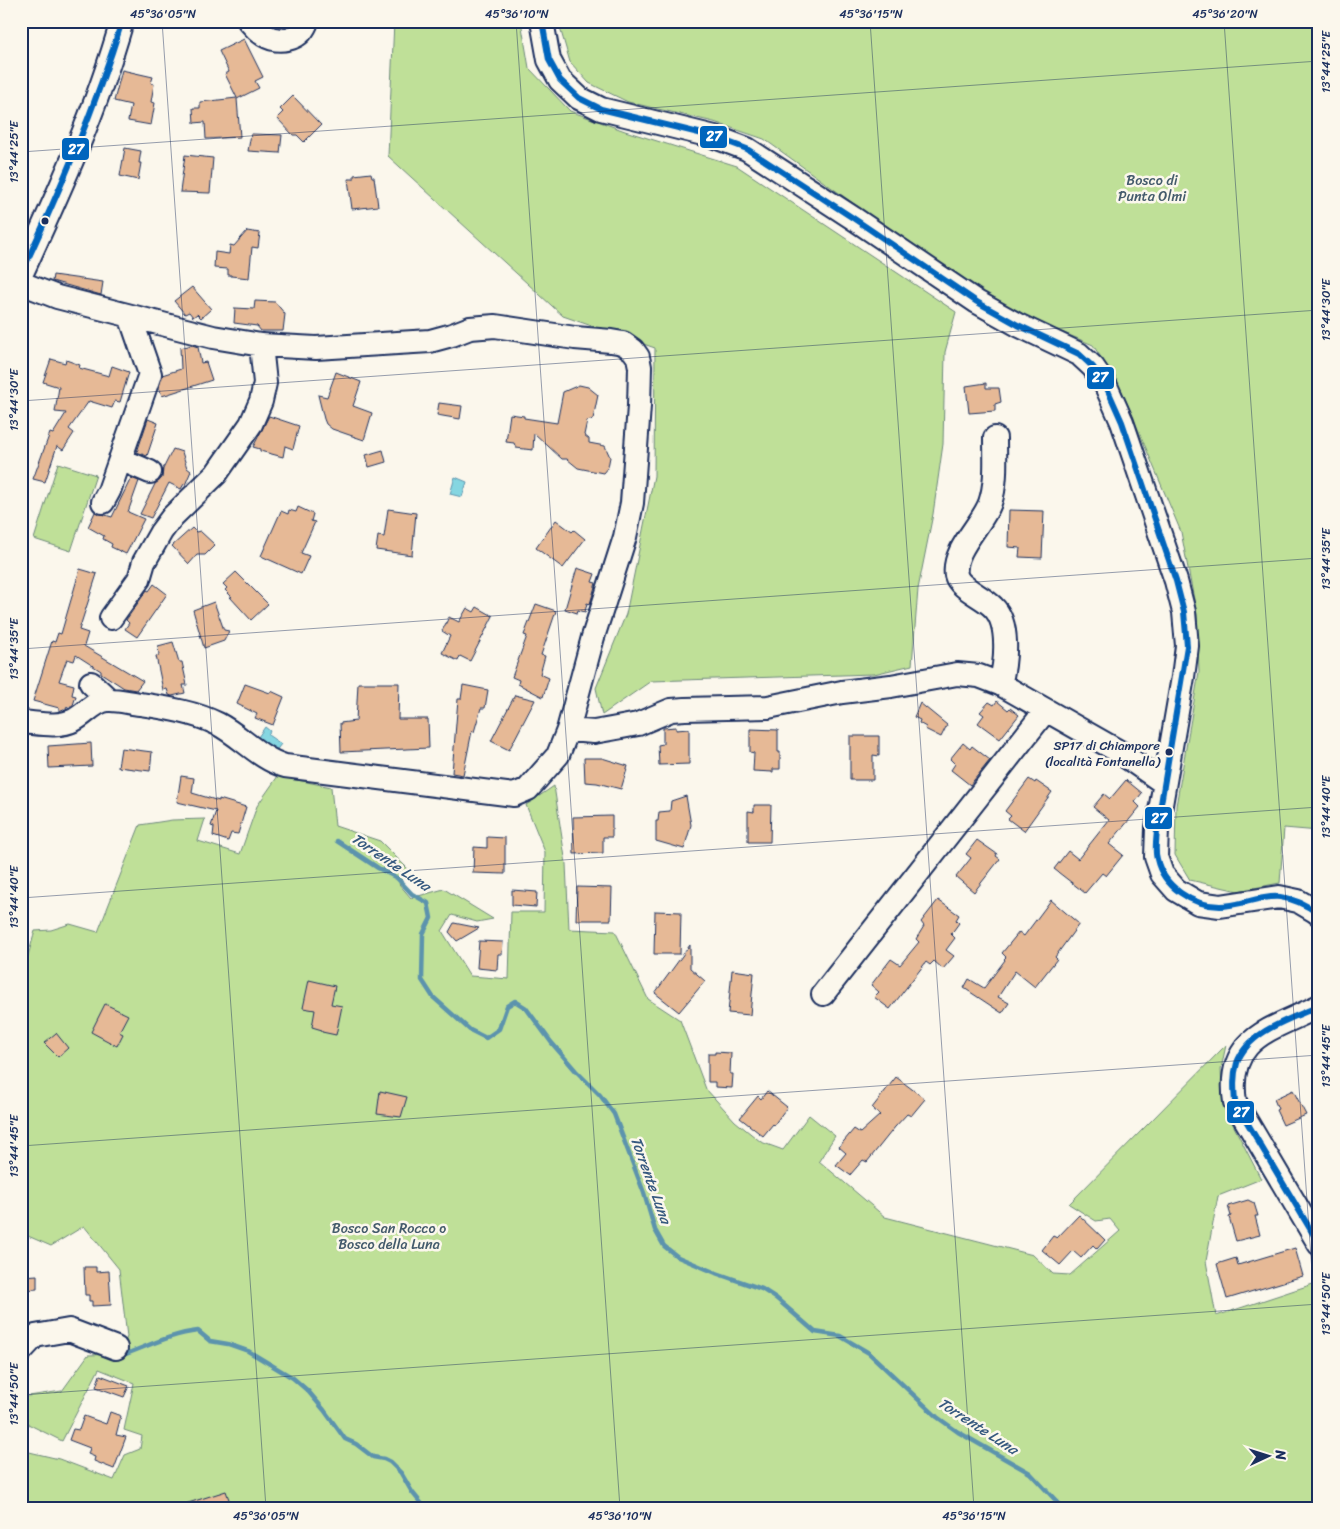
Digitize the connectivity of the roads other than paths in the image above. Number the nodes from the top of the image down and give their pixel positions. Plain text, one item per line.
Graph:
1 (122, 21) edge
2 (542, 21) edge
3 (306, 24) dead end
4 (246, 26) edge
5 (21, 274) edge
6 (21, 283) edge
7 (130, 316) junction
8 (261, 345) junction
9 (995, 438) dead end
10 (120, 459) junction
11 (150, 472) dead end
12 (103, 502) dead end
13 (111, 618) dead end
14 (92, 684) dead end
15 (1000, 684) junction
16 (108, 700) junction
17 (1046, 710) junction
18 (21, 722) edge
19 (568, 730) junction
20 (1164, 782) junction
21 (1319, 914) edge
22 (823, 994) dead end
23 (1319, 1006) edge
24 (1319, 1244) edge
25 (116, 1348) dead end
26 (21, 1351) edge

1 - 5 street
2 - 20 street
3 - 4 street
6 - 7 street
7 - 8 street
7 - 10 street
8 - 13 street
8 - 19 street
9 - 15 street
10 - 11 street
10 - 12 street
14 - 16 street
15 - 17 street
15 - 19 street
16 - 18 street
16 - 19 street
17 - 20 street
17 - 22 street
20 - 21 street
23 - 24 street
25 - 26 street

